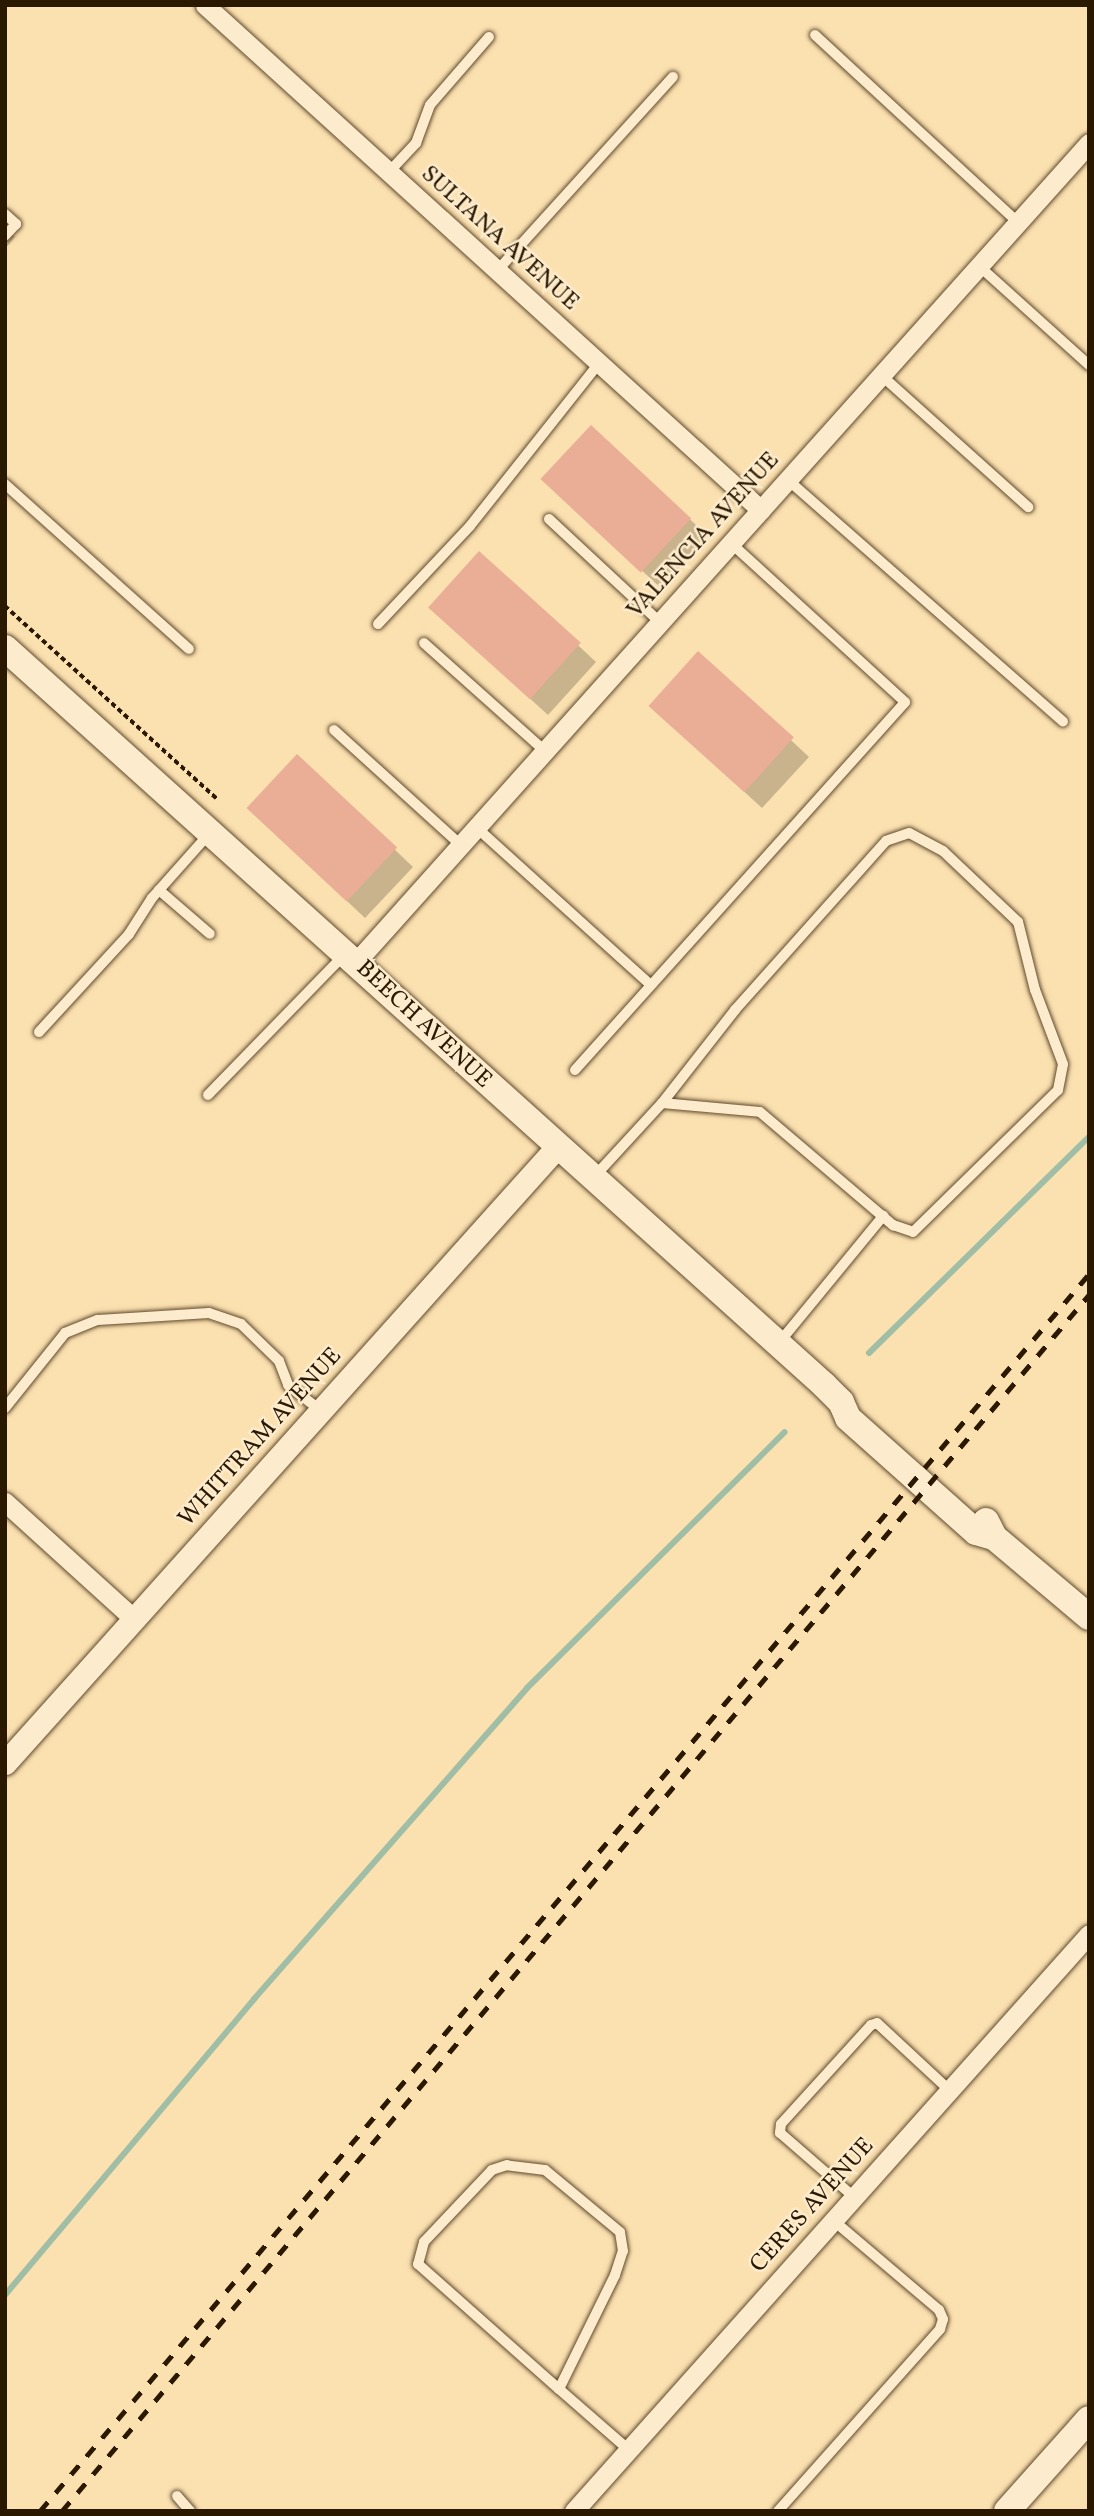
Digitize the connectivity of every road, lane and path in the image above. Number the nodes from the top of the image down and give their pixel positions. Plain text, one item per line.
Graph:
1 (205, 5) edge
2 (815, 35) dead end
3 (489, 37) dead end
4 (673, 77) dead end
5 (1089, 143) edge
6 (388, 172) junction
7 (5, 214) edge
8 (1018, 222) junction
9 (5, 236) edge
10 (979, 266) junction
11 (497, 271) junction
12 (600, 363) junction
13 (1089, 365) edge
14 (881, 375) junction
15 (788, 480) junction
16 (5, 484) edge
17 (1028, 507) dead end
18 (761, 510) junction
19 (549, 519) dead end
20 (731, 543) junction
21 (5, 606) edge
22 (660, 622) junction
23 (378, 624) dead end
24 (424, 643) dead end
25 (5, 649) edge
26 (189, 649) dead end
27 (1063, 722) dead end
28 (334, 730) dead end
29 (545, 751) junction
30 (217, 799) dead end
31 (477, 828) junction
32 (211, 832) junction
33 (461, 845) junction
34 (159, 890) junction
35 (210, 934) dead end
36 (351, 958) junction
37 (651, 985) junction
38 (39, 1032) dead end
39 (575, 1070) dead end
40 (208, 1095) dead end
41 (662, 1103) junction
42 (556, 1148) junction
43 (592, 1180) junction
44 (883, 1216) junction
45 (778, 1345) junction
46 (5, 1408) edge
47 (321, 1410) junction
48 (8, 1509) edge
49 (1089, 1617) edge
50 (134, 1619) junction
51 (5, 1763) edge
52 (1089, 1934) edge
53 (949, 2090) junction
54 (854, 2197) junction
55 (833, 2220) junction
56 (559, 2389) junction
57 (1089, 2419) edge
58 (629, 2450) junction
59 (177, 2496) dead end
60 (190, 2511) edge
61 (574, 2511) edge
62 (778, 2511) edge
63 (1007, 2511) edge

1 - 6 street, SULTANA AVENUE
2 - 8 lane
3 - 6 lane
4 - 11 lane
5 - 8 street, VALENCIA AVENUE
6 - 11 street, SULTANA AVENUE
7 - 9 lane
8 - 10 street, VALENCIA AVENUE
10 - 13 lane
10 - 14 street, VALENCIA AVENUE
11 - 12 street, SULTANA AVENUE
12 - 18 street, SULTANA AVENUE
12 - 23 lane
14 - 15 street, VALENCIA AVENUE
14 - 17 lane
15 - 18 street, VALENCIA AVENUE
15 - 27 lane
16 - 26 lane
18 - 20 street, VALENCIA AVENUE
19 - 22 lane
20 - 22 street, VALENCIA AVENUE
20 - 37 lane
21 - 30 path
22 - 29 street, VALENCIA AVENUE
24 - 29 lane
25 - 32 main road, BEECH AVENUE
28 - 33 lane
29 - 31 street, VALENCIA AVENUE
31 - 33 street, VALENCIA AVENUE
31 - 37 lane
32 - 34 lane
32 - 36 main road, BEECH AVENUE
33 - 36 street, VALENCIA AVENUE
34 - 35 lane
34 - 38 lane
36 - 40 lane
36 - 42 main road, BEECH AVENUE
37 - 39 lane
41 - 43 lane
41 - 44 lane
41 - 44 lane
42 - 43 main road, BEECH AVENUE
42 - 47 street, WHITTRAM AVENUE
43 - 45 main road, BEECH AVENUE
44 - 45 lane
45 - 49 main road, BEECH AVENUE
46 - 47 lane
47 - 50 street, WHITTRAM AVENUE
48 - 50 street
50 - 51 street, WHITTRAM AVENUE
52 - 53 street, CERES AVENUE
53 - 54 street, CERES AVENUE
53 - 54 lane
54 - 55 street, CERES AVENUE
55 - 58 street, CERES AVENUE
55 - 62 lane
56 - 56 lane
56 - 58 lane
57 - 63 main road
58 - 61 street, CERES AVENUE
59 - 60 lane

